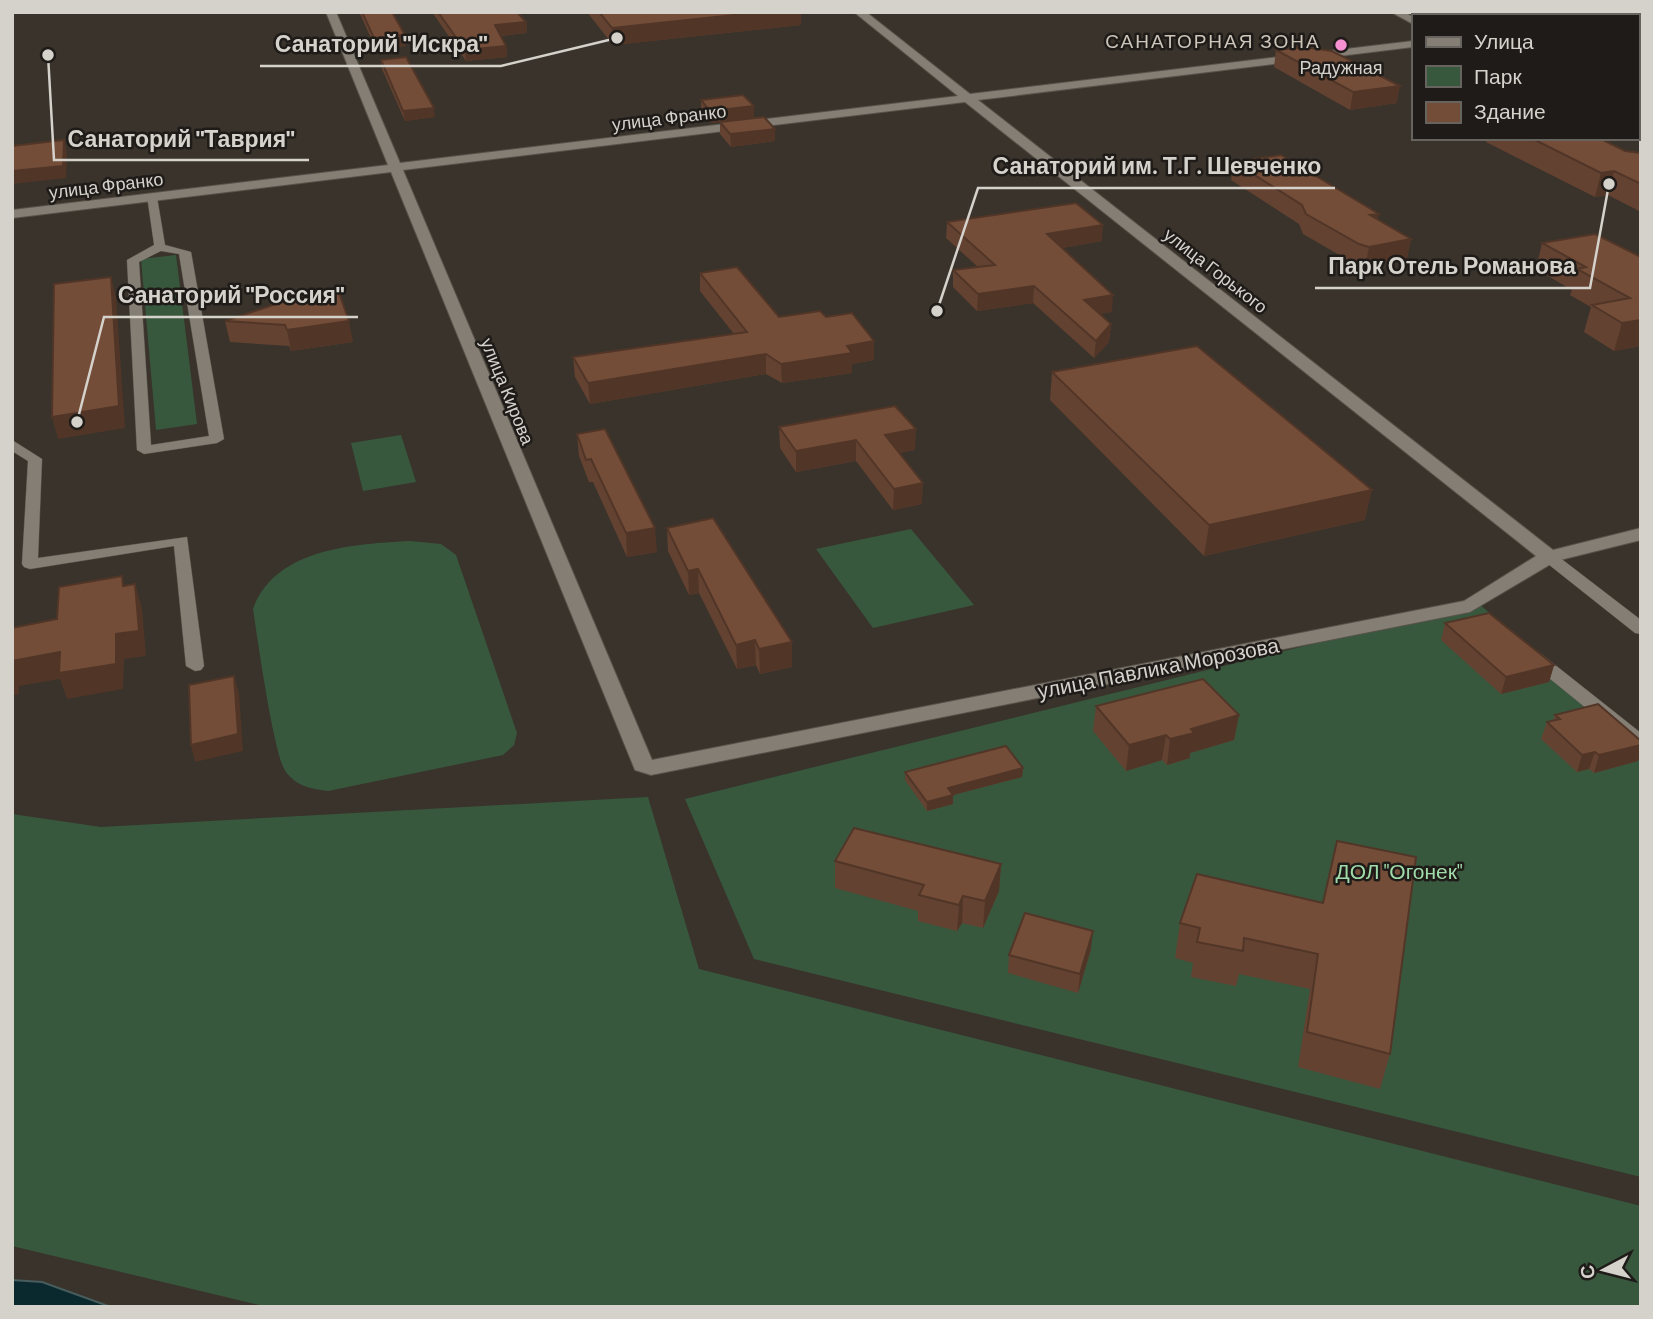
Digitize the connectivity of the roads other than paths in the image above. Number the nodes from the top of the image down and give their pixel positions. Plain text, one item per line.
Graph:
1 (331, 12) edge
2 (859, 12) edge
3 (1396, 12) edge
4 (1412, 20) edge
5 (1412, 44) edge
6 (967, 99) junction
7 (396, 167) junction
8 (151, 197) junction
9 (12, 214) edge
10 (160, 247) junction
11 (12, 444) edge
12 (1641, 534) edge
13 (1549, 557) junction
14 (1641, 629) edge
15 (1524, 649) edge
16 (195, 666) dead end
17 (1641, 743) edge
18 (663, 765) joint

1 - 7 street, улица Кирова
2 - 6 street, улица Горького
3 - 4 street
5 - 6 street, улица Франко
6 - 7 street, улица Франко
6 - 13 street, улица Горького
7 - 8 street, улица Франко
7 - 18 street, улица Кирова
8 - 9 street, улица Франко
8 - 10 lane
10 - 10 lane
11 - 16 lane
12 - 13 street, улица Павлика Морозова
13 - 14 lane
13 - 18 street, улица Павлика Морозова
15 - 17 lane

